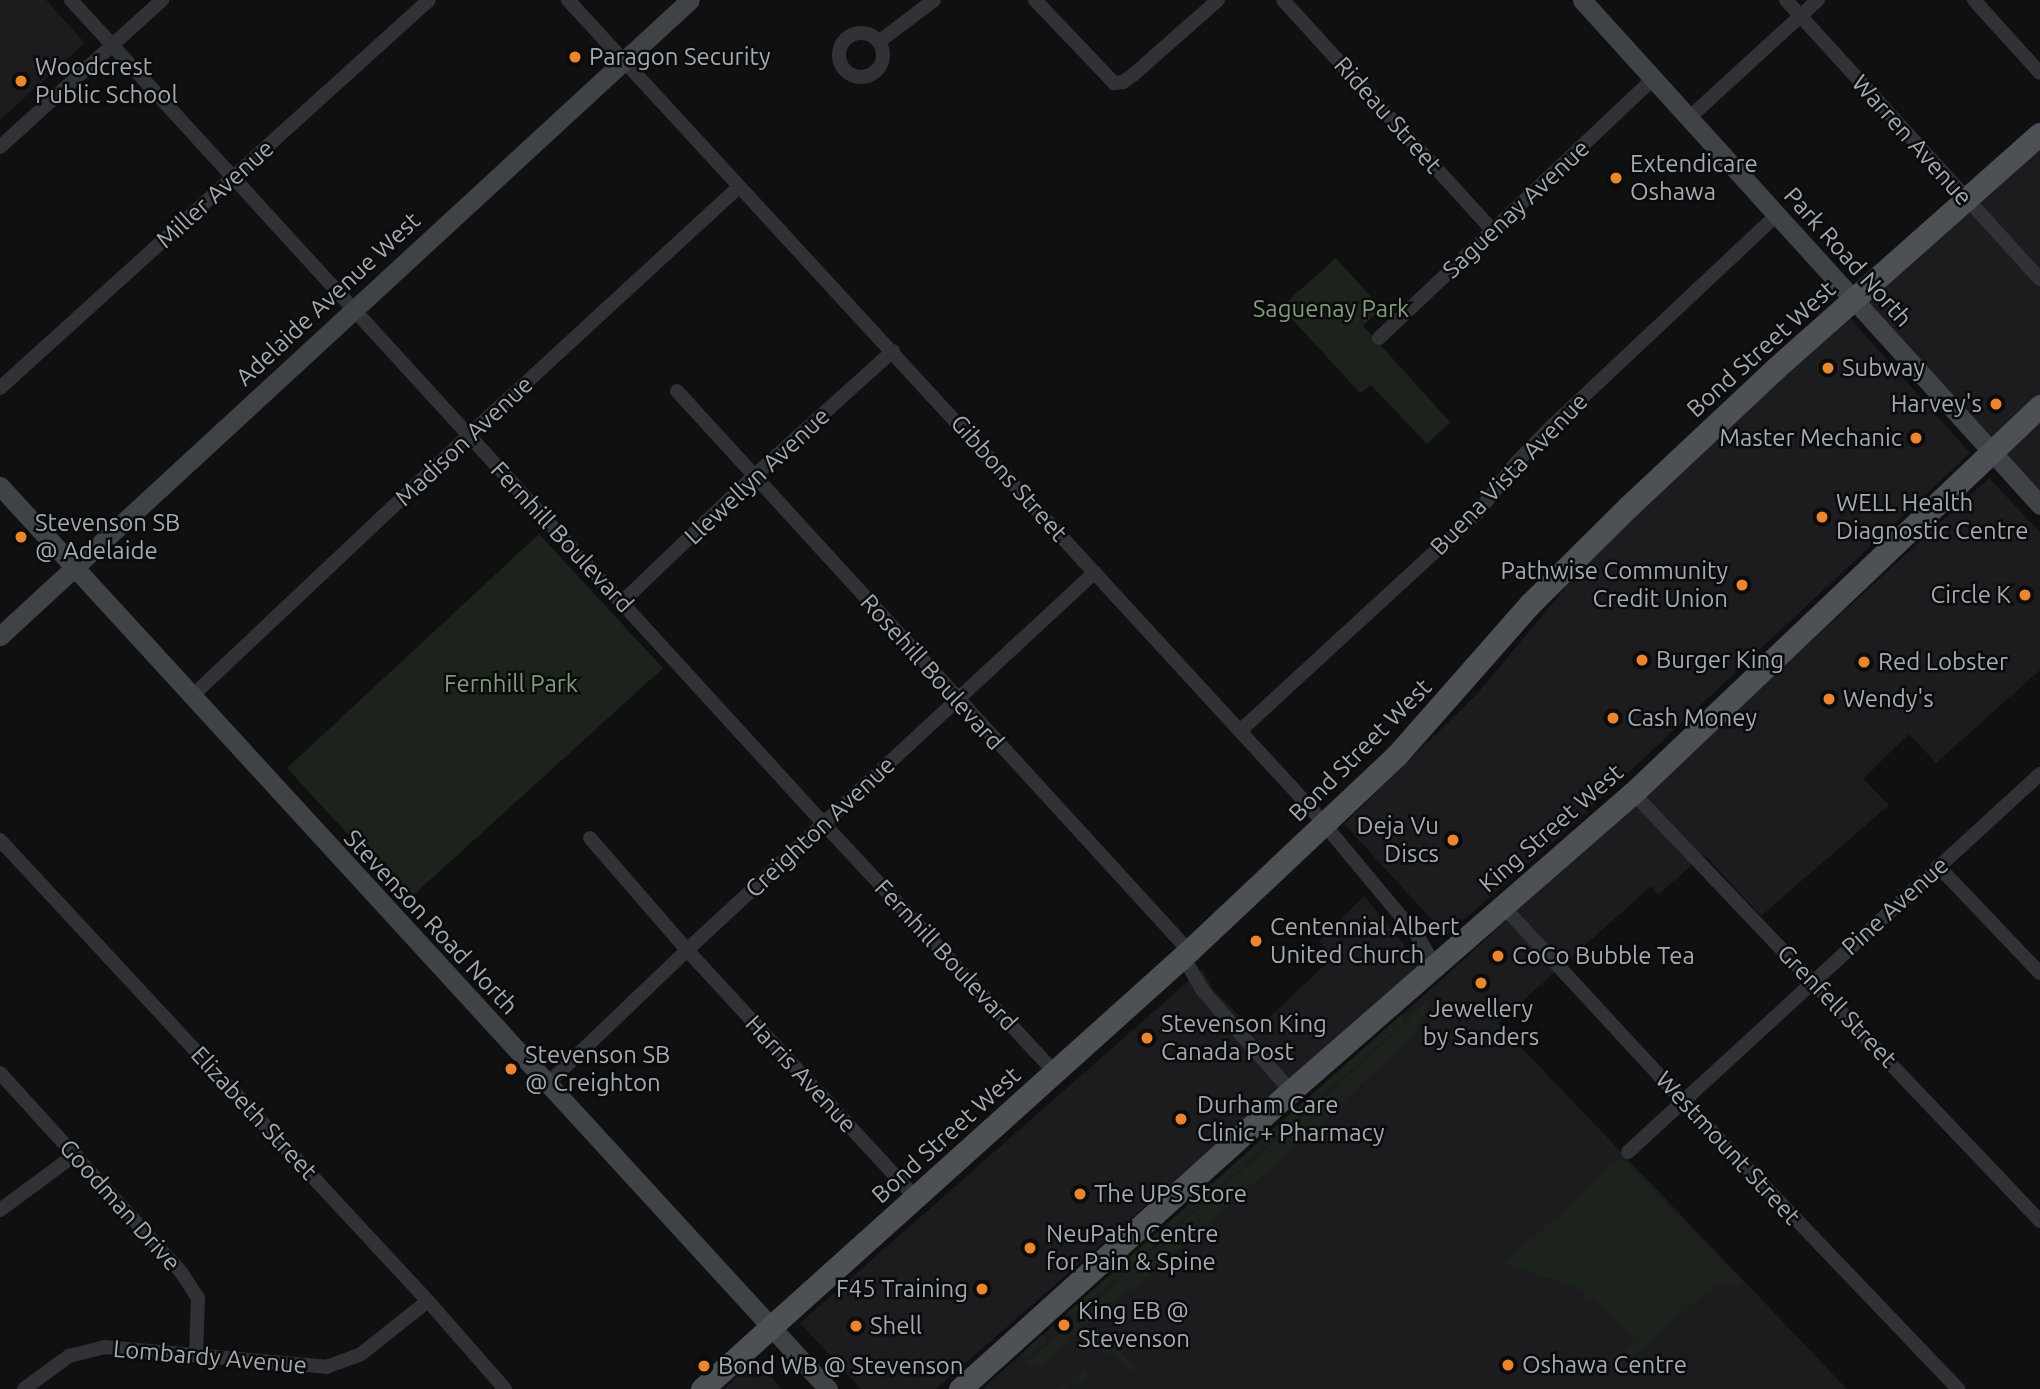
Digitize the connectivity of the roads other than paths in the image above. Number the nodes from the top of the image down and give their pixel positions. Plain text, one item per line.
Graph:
1 (71, 0) edge
2 (162, 0) edge
3 (429, 0) edge
4 (568, 0) edge
5 (690, 0) edge
6 (934, 0) edge
7 (1035, 0) edge
8 (1218, 0) edge
9 (1283, 0) edge
10 (1582, 0) edge
11 (1786, 0) edge
12 (1818, 0) edge
13 (1974, 0) edge
14 (1800, 17) junction
15 (880, 41) dead end
16 (113, 44) junction
17 (622, 61) junction
18 (2040, 72) edge
19 (1653, 79) junction
20 (1689, 118) junction
21 (2040, 134) edge
22 (0, 147) edge
23 (235, 177) junction
24 (739, 187) junction
25 (1966, 198) junction
26 (1776, 216) junction
27 (1493, 231) junction
28 (2040, 279) edge
29 (1852, 300) junction
30 (354, 308) junction
31 (1378, 338) dead end
32 (893, 351) junction
33 (0, 388) edge
34 (677, 391) dead end
35 (2040, 406) edge
36 (469, 435) junction
37 (1992, 453) junction
38 (754, 476) junction
39 (0, 485) edge
40 (2040, 505) edge
41 (74, 568) junction
42 (1096, 572) junction
43 (622, 602) junction
44 (0, 636) edge
45 (191, 696) junction
46 (958, 701) junction
47 (1241, 730) junction
48 (2040, 774) edge
49 (1633, 793) junction
50 (1324, 823) junction
51 (824, 824) junction
52 (590, 838) dead end
53 (0, 841) edge
54 (1938, 866) junction
55 (1502, 905) junction
56 (687, 950) junction
57 (1186, 954) junction
58 (1436, 967) junction
59 (2040, 973) edge
60 (1813, 980) junction
61 (0, 1073) edge
62 (1055, 1073) junction
63 (547, 1084) junction
64 (1291, 1091) junction
65 (1682, 1100) junction
66 (1628, 1152) dead end
67 (76, 1154) junction
68 (916, 1198) junction
69 (0, 1210) edge
70 (2040, 1221) edge
71 (428, 1301) junction
72 (770, 1326) junction
73 (196, 1356) junction
74 (24, 1389) edge
75 (505, 1389) edge
76 (702, 1389) edge
77 (828, 1389) edge
78 (960, 1389) edge
79 (1958, 1389) edge

1 - 16 street, Fernhill Boulevard
2 - 16 street
3 - 23 street, Miller Avenue
4 - 17 street, Gibbons Street
5 - 17 main road, Adelaide Avenue West
6 - 15 street
7 - 8 street
9 - 27 street, Rideau Street
10 - 19 main road, Park Road North
11 - 14 street, Warren Avenue
12 - 14 street
13 - 18 street
14 - 20 street
14 - 25 street, Warren Avenue
16 - 22 street
16 - 23 street, Fernhill Boulevard
17 - 24 street, Gibbons Street
17 - 30 main road, Adelaide Avenue West
19 - 20 main road, Park Road North
19 - 27 street, Saguenay Avenue
20 - 26 main road, Park Road North
21 - 25 main road, Bond Street West
23 - 30 street, Fernhill Boulevard
23 - 33 street, Miller Avenue
24 - 32 street, Gibbons Street
24 - 36 street, Madison Avenue
25 - 28 street, Warren Avenue
25 - 29 main road, Bond Street West
26 - 29 main road, Park Road North
26 - 47 street, Buena Vista Avenue
27 - 31 street, Saguenay Avenue
29 - 37 main road, Park Road North
29 - 50 main road, Bond Street West
30 - 36 street, Fernhill Boulevard
30 - 41 main road, Adelaide Avenue West
32 - 38 street, Llewellyn Avenue
32 - 42 street, Gibbons Street
34 - 38 street, Rosehill Boulevard
35 - 37 main road, King Street West
36 - 43 street, Fernhill Boulevard
36 - 45 street, Madison Avenue
37 - 40 main road, Park Road North
37 - 49 main road, King Street West
38 - 43 street, Llewellyn Avenue
38 - 46 street, Rosehill Boulevard
39 - 41 main road, Stevenson Road North
41 - 44 main road, Adelaide Avenue West
41 - 45 main road, Stevenson Road North
42 - 46 street, Creighton Avenue
42 - 47 street, Gibbons Street
43 - 51 street, Fernhill Boulevard
45 - 63 main road, Stevenson Road North
46 - 51 street, Creighton Avenue
46 - 57 street, Rosehill Boulevard
47 - 50 street, Gibbons Street
48 - 54 street, Pine Avenue
49 - 55 main road, King Street West
49 - 60 street, Grenfell Street
50 - 57 main road, Bond Street West
50 - 58 street, Gibbons Street
51 - 56 street, Creighton Avenue
51 - 62 street, Fernhill Boulevard
52 - 56 street, Harris Avenue
53 - 71 street, Elizabeth Street
54 - 59 street
54 - 60 street, Pine Avenue
55 - 58 main road, King Street West
55 - 65 street, Westmount Street
56 - 63 street, Creighton Avenue
56 - 68 street, Harris Avenue
57 - 62 main road, Bond Street West
57 - 64 street, Rosehill Boulevard
58 - 64 main road, King Street West
60 - 65 street, Pine Avenue
60 - 70 street, Grenfell Street
61 - 67 street, Goodman Drive
62 - 68 main road, Bond Street West
63 - 72 main road, Stevenson Road North
64 - 78 main road, King Street West
65 - 66 street, Pine Avenue
65 - 79 street, Westmount Street
67 - 69 street
67 - 73 street, Goodman Drive
68 - 72 main road, Bond Street West
71 - 73 street, Lombardy Avenue
71 - 75 street, Elizabeth Street
72 - 76 main road, Bond Street West
72 - 77 main road, Stevenson Road North
73 - 74 street, Lombardy Avenue

